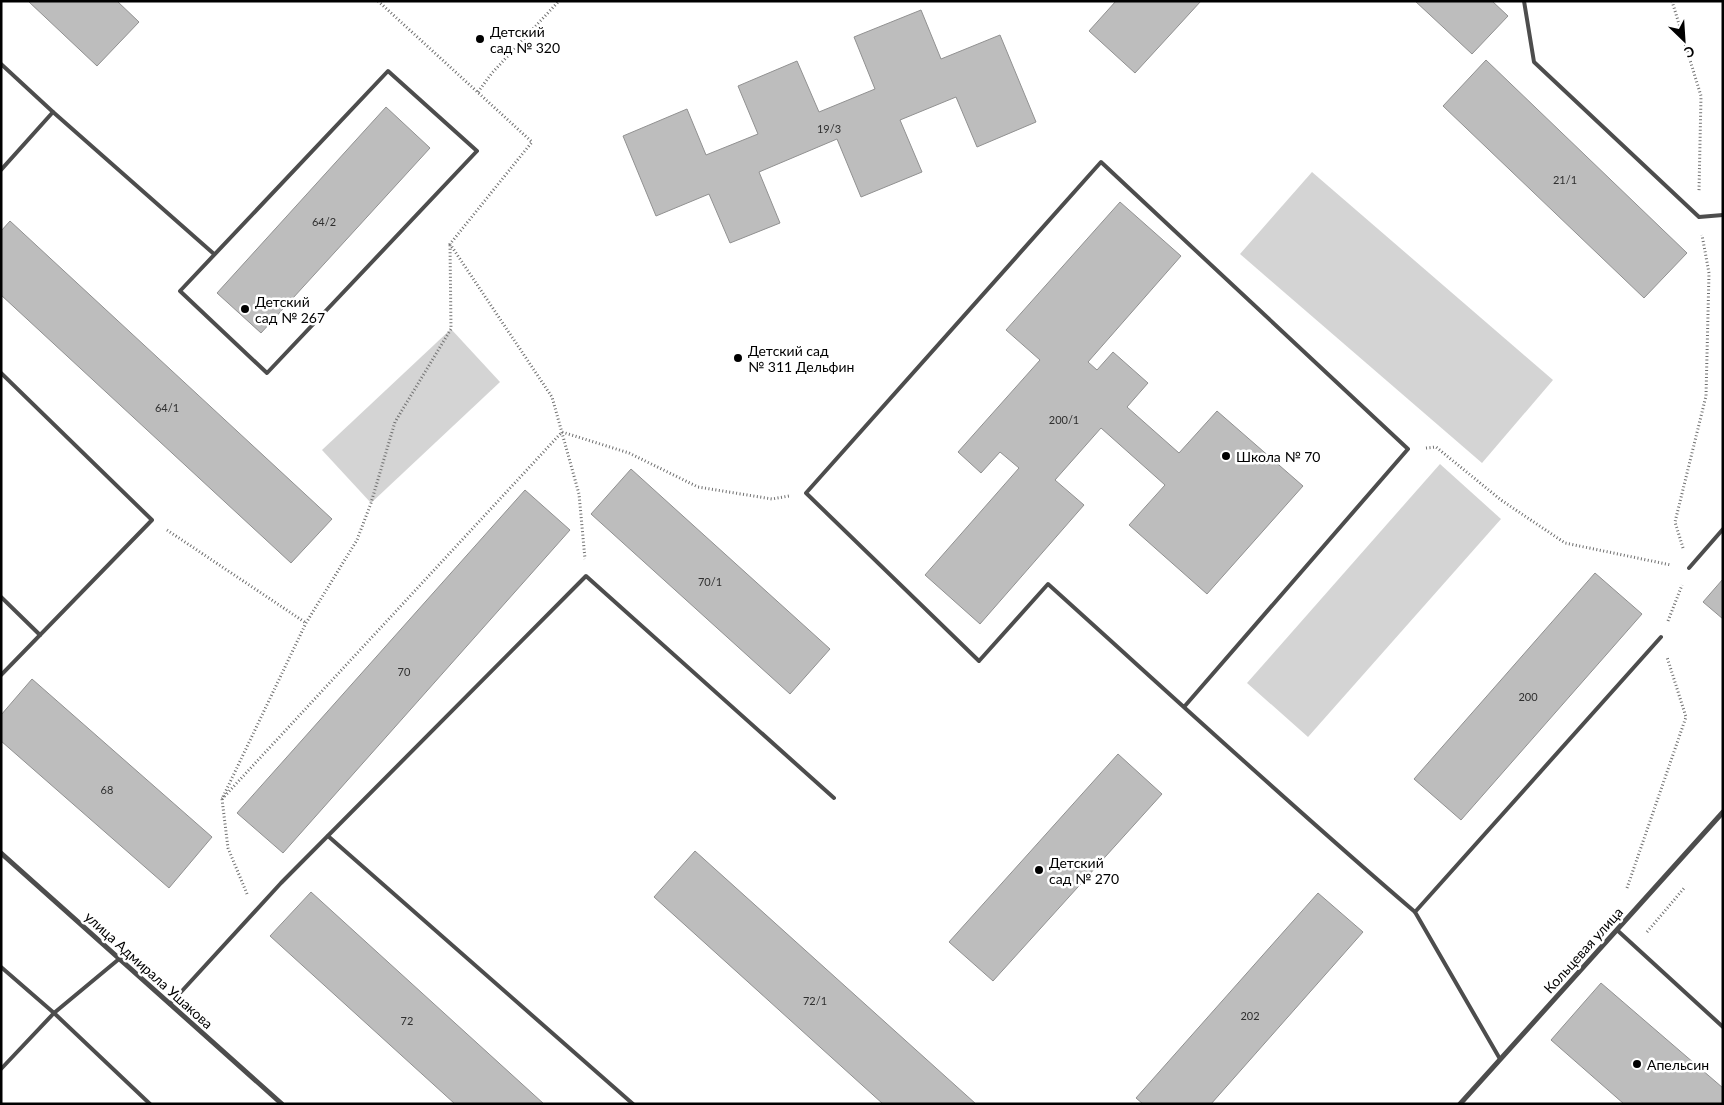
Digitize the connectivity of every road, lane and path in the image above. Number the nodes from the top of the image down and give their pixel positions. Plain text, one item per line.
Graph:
1 (378, 1) edge
2 (558, 1) edge
3 (1524, 1) edge
4 (1672, 1) edge
5 (1, 64) edge
6 (478, 92) junction
7 (53, 112) junction
8 (1, 170) edge
9 (1723, 215) edge
10 (1699, 217) junction
11 (450, 244) junction
12 (214, 254) junction
13 (1, 373) edge
14 (562, 432) junction
15 (1408, 449) junction
16 (806, 493) junction
17 (152, 520) junction
18 (1723, 529) edge
19 (1689, 568) junction
20 (586, 576) junction
21 (1, 598) edge
22 (306, 623) junction
23 (40, 635) junction
24 (1661, 638) junction
25 (1, 675) edge
26 (1184, 707) junction
27 (834, 798) dead end
28 (222, 799) junction
29 (1723, 812) edge
30 (328, 836) junction
31 (1, 854) edge
32 (1685, 886) dead end
33 (1626, 891) dead end
34 (254, 912) junction
35 (1415, 912) junction
36 (1616, 930) junction
37 (1634, 946) junction
38 (119, 959) junction
39 (1, 967) edge
40 (170, 1005) junction
41 (54, 1014) junction
42 (1723, 1027) edge
43 (1500, 1059) junction
44 (1, 1069) edge
45 (150, 1104) edge
46 (282, 1104) edge
47 (633, 1104) edge
48 (1460, 1104) edge

1 - 6 path
2 - 6 path
3 - 10 lane
4 - 10 path
5 - 7 lane
6 - 11 path
7 - 8 lane
7 - 12 lane
9 - 10 lane
10 - 19 path
11 - 14 path
11 - 22 path
12 - 12 lane
13 - 17 lane
14 - 16 path
14 - 20 path
14 - 28 path
15 - 16 lane
15 - 19 path
15 - 26 lane
16 - 26 lane
17 - 22 path
17 - 23 lane
18 - 19 lane
19 - 24 path
20 - 27 lane
20 - 30 lane
21 - 23 lane
22 - 28 path
23 - 25 lane
24 - 33 path
24 - 35 lane
26 - 35 lane
28 - 34 path
29 - 36 street, Кольцевая улица
30 - 34 lane
30 - 47 lane
31 - 38 street, улица Адмирала Ушакова
32 - 37 path
34 - 40 lane
35 - 43 lane
36 - 37 lane
36 - 43 street, Кольцевая улица
37 - 42 lane
38 - 40 street, улица Адмирала Ушакова
38 - 41 lane
39 - 41 lane
40 - 46 street, улица Адмирала Ушакова
41 - 44 lane
41 - 45 lane
43 - 48 street, Кольцевая улица

